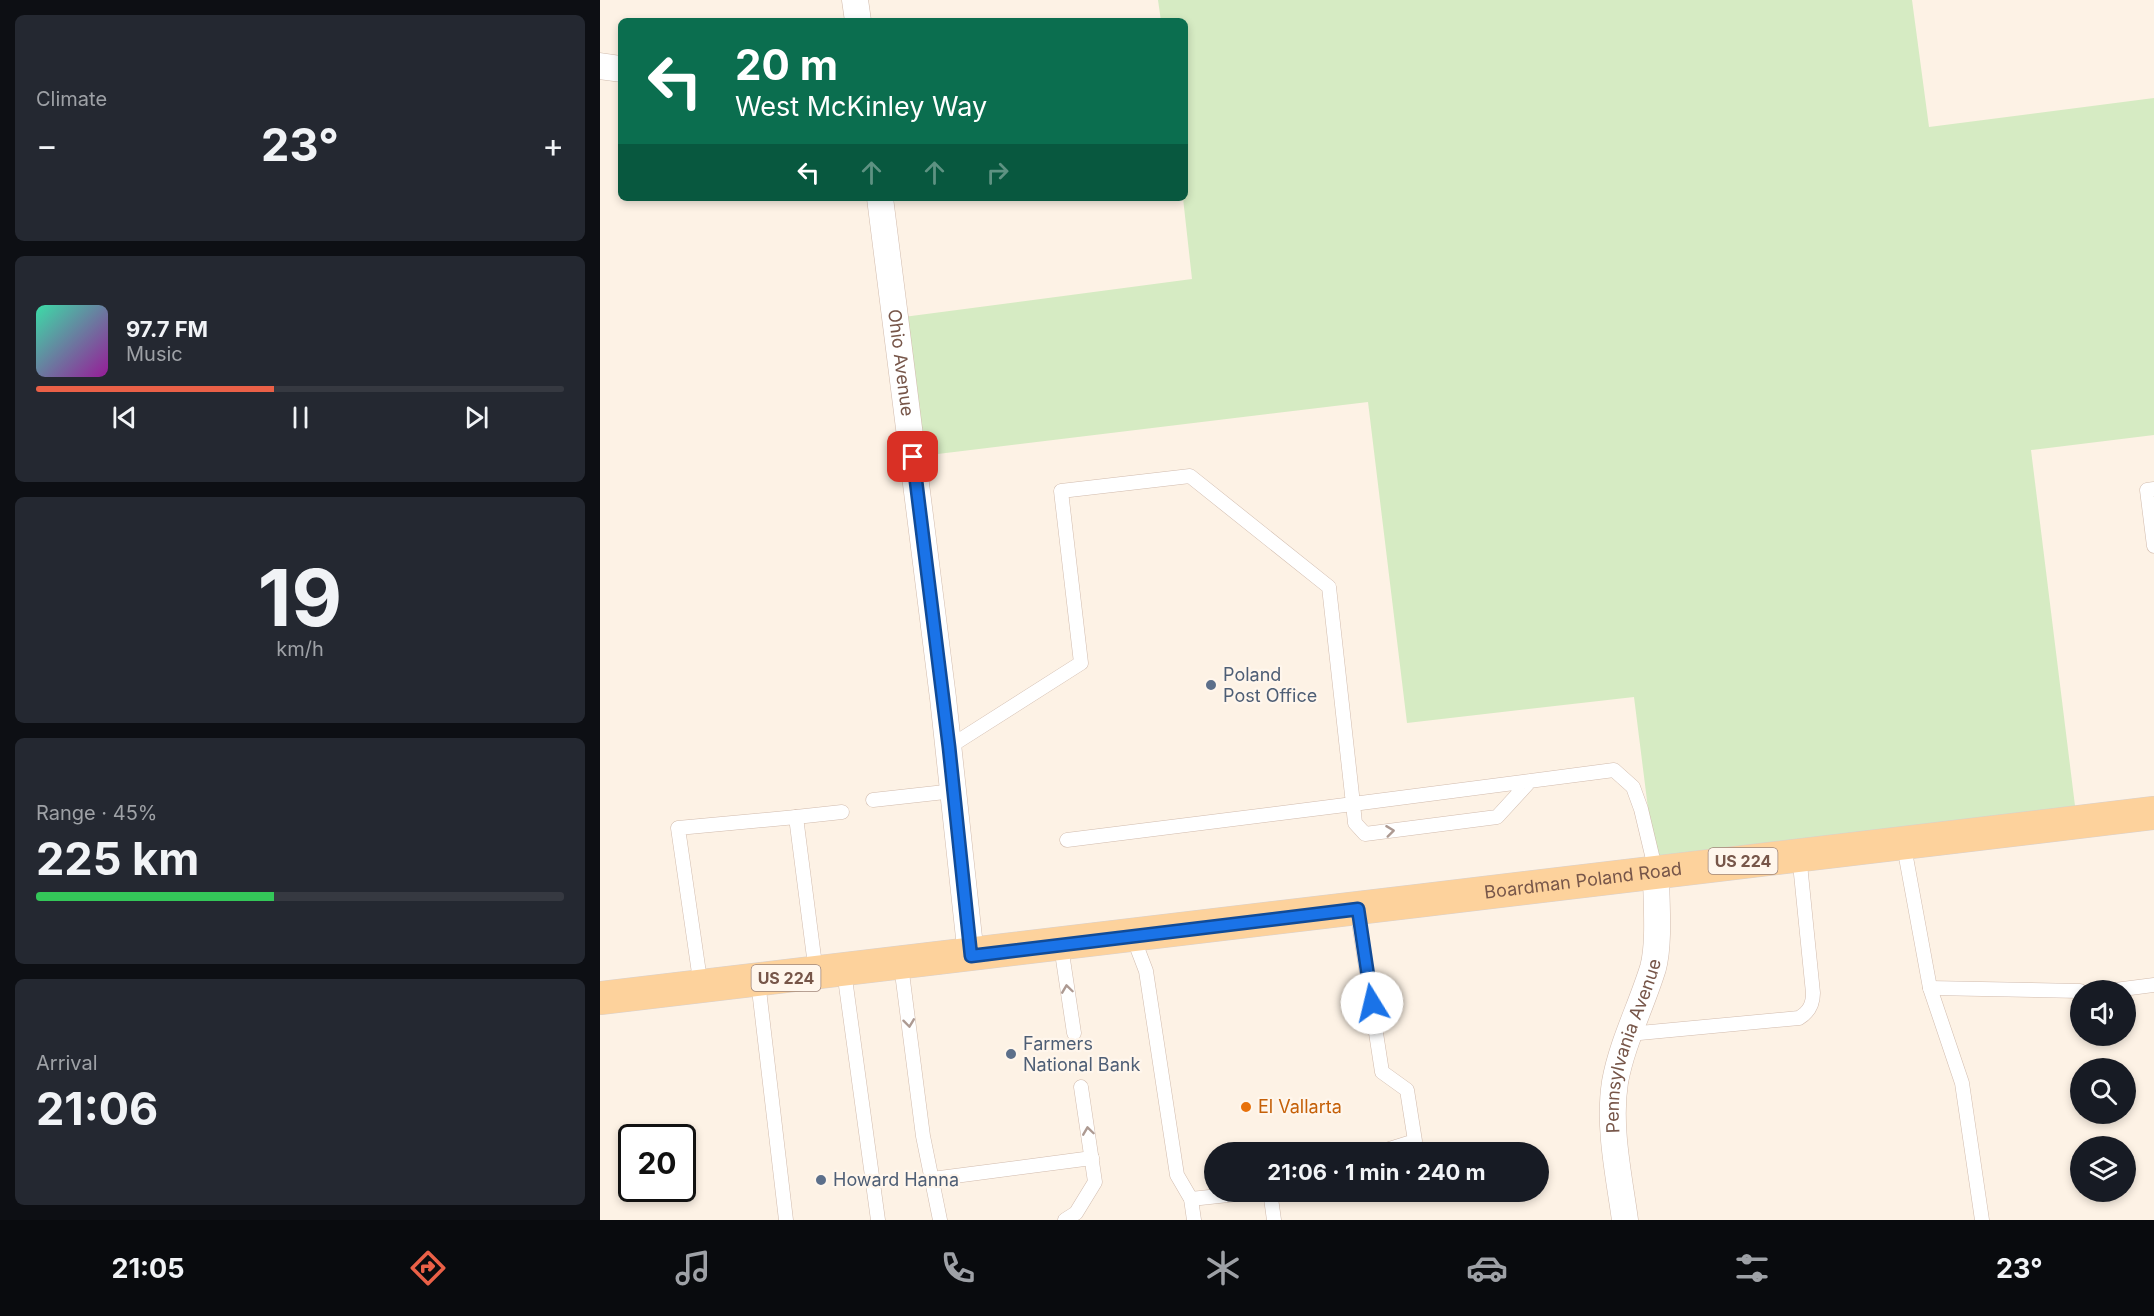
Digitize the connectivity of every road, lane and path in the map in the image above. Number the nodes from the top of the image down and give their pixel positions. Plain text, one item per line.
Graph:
1 (855, 0) edge
2 (858, 18) edge
3 (600, 66) edge
4 (618, 69) edge
5 (880, 201) edge
6 (2154, 489) edge
7 (2154, 546) edge
8 (949, 747) junction
9 (1530, 781) junction
10 (954, 790) junction
11 (873, 800) dead end
12 (1353, 804) junction
13 (842, 812) dead end
14 (2154, 813) edge
15 (796, 817) junction
16 (1066, 840) dead end
17 (1904, 841) junction
18 (1799, 854) junction
19 (1656, 872) junction
20 (1345, 911) junction
21 (1132, 937) junction
22 (1061, 946) junction
23 (971, 956) junction
24 (901, 965) junction
25 (830, 973) junction
26 (758, 981) junction
27 (2154, 985) edge
28 (701, 987) junction
29 (2136, 987) edge
30 (1930, 988) junction
31 (2070, 991) edge
32 (600, 999) edge
33 (1074, 1033) dead end
34 (1629, 1034) junction
35 (1081, 1087) dead end
36 (1412, 1142) edge
37 (1092, 1158) junction
38 (932, 1179) junction
39 (1204, 1198) edge
40 (1191, 1199) junction
41 (1272, 1202) edge
42 (786, 1220) edge
43 (878, 1220) edge
44 (940, 1220) edge
45 (1065, 1220) edge
46 (1194, 1220) edge
47 (1274, 1220) edge
48 (1625, 1220) edge
49 (1982, 1220) edge

1 - 2 street
3 - 4 street
5 - 8 street, Ohio Avenue
6 - 7 lane
8 - 10 street, Ohio Avenue
8 - 12 lane
9 - 12 lane
12 -> 9 lane
9 - 19 lane
10 - 11 lane
10 - 23 street, Ohio Avenue
12 - 16 lane
13 - 15 lane
14 - 17 main road, Boardman Poland Road / US 224
15 - 25 lane
15 - 28 lane
17 - 18 main road, Boardman Poland Road / US 224
17 - 30 lane
18 - 19 main road, Boardman Poland Road / US 224
18 - 34 lane
19 - 20 main road, Boardman Poland Road / US 224
19 - 34 street, Pennsylvania Avenue
20 - 21 main road, US 224
20 - 36 lane
21 - 22 main road, US 224
21 - 40 lane
22 - 23 main road, US 224
33 -> 22 lane
23 - 24 main road, US 224
24 - 25 main road, US 224
24 -> 38 lane
25 - 26 main road, US 224
25 - 43 lane
26 - 28 main road, US 224
26 - 42 lane
27 - 29 lane
28 - 32 main road, US 224
30 - 31 lane
30 - 49 lane
34 - 48 street, Pennsylvania Avenue
37 -> 35 lane
37 - 38 lane
37 - 45 lane
38 - 44 lane
39 - 40 lane
40 - 46 lane
41 - 47 lane

